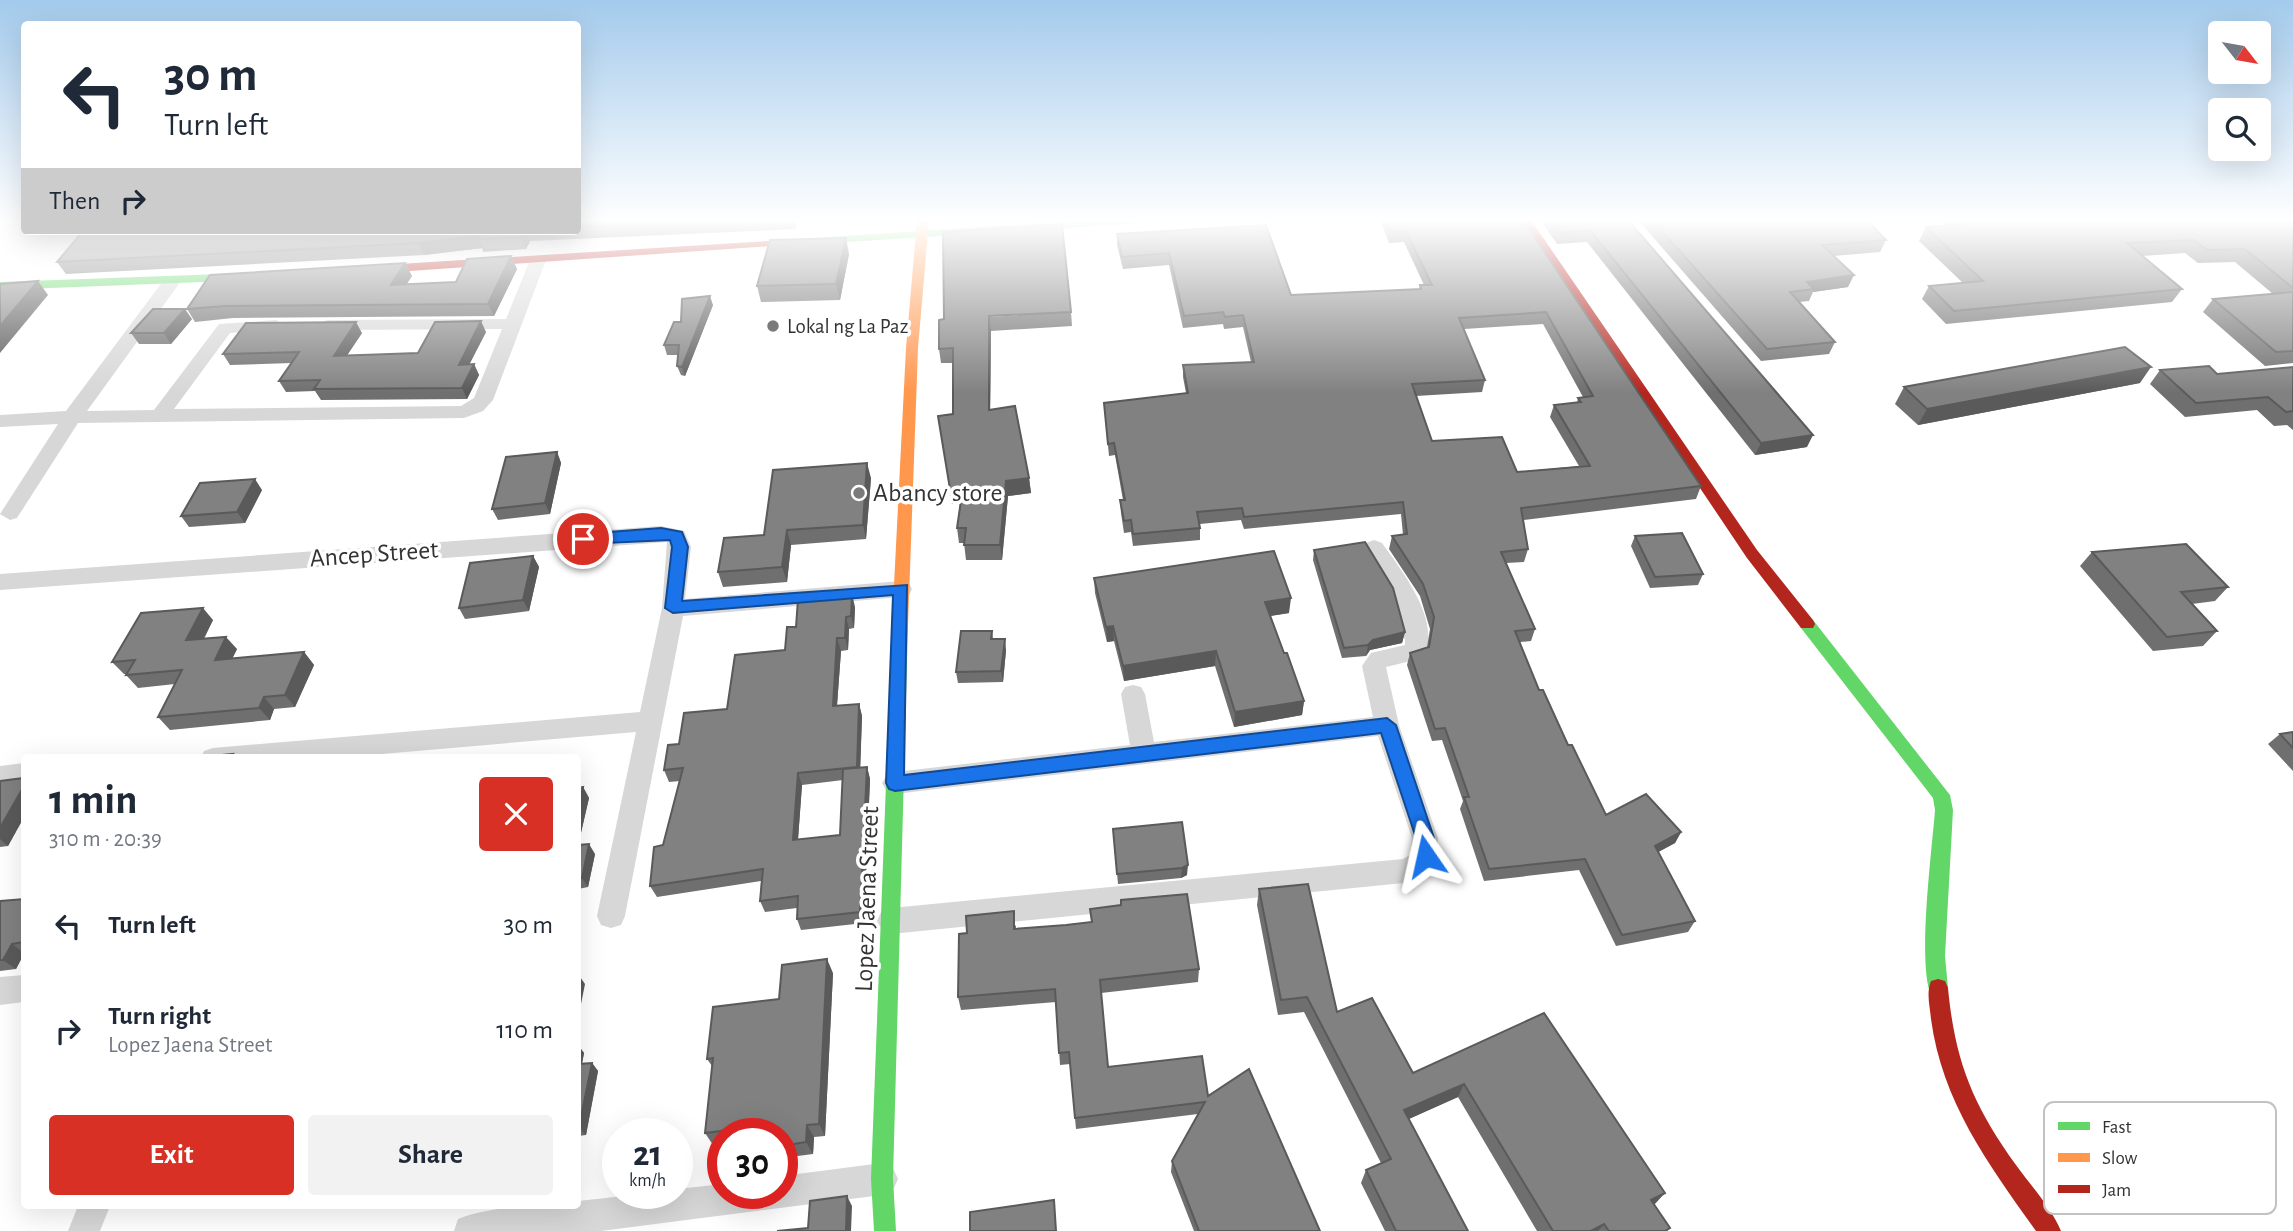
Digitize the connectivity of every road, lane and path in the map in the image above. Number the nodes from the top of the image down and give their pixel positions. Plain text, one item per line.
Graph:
1 (240, 277) edge
2 (531, 277) edge
3 (919, 277) edge
4 (1564, 277) edge
5 (172, 281) junction
6 (0, 286) edge
7 (513, 324) junction
8 (159, 416) junction
9 (72, 417) junction
10 (0, 421) edge
11 (10, 513) dead end
12 (1374, 548) dead end
13 (0, 582) edge
14 (901, 589) junction
15 (673, 608) junction
16 (1133, 694) dead end
17 (649, 721) junction
18 (1387, 725) junction
19 (260, 754) edge
20 (1144, 754) junction
21 (895, 783) junction
22 (611, 916) dead end
23 (891, 921) junction
24 (21, 989) edge
25 (0, 991) edge
26 (882, 1179) junction
27 (798, 1190) edge
28 (707, 1202) edge
29 (93, 1209) edge
30 (84, 1231) edge
31 (470, 1231) edge
32 (885, 1231) edge
33 (2050, 1231) edge

1 - 5 street
2 - 7 street
3 - 14 street, Lopez Jaena Street
4 - 33 street
5 - 6 street
5 - 9 street
7 - 8 street
7 - 8 street
8 - 9 street
9 - 10 street
9 - 11 street
12 - 18 street
13 - 15 street, Ancep Street
14 - 15 street
14 - 21 street, Lopez Jaena Street
15 - 17 street, Ancep Street
16 - 20 street
17 - 19 street
17 - 22 street, Ancep Street
18 - 20 street
18 - 23 street
20 - 21 street
21 - 23 street, Lopez Jaena Street
23 - 26 street, Lopez Jaena Street
24 - 25 street
26 - 27 street
26 - 32 street, Lopez Jaena Street
28 - 31 street
29 - 30 street

